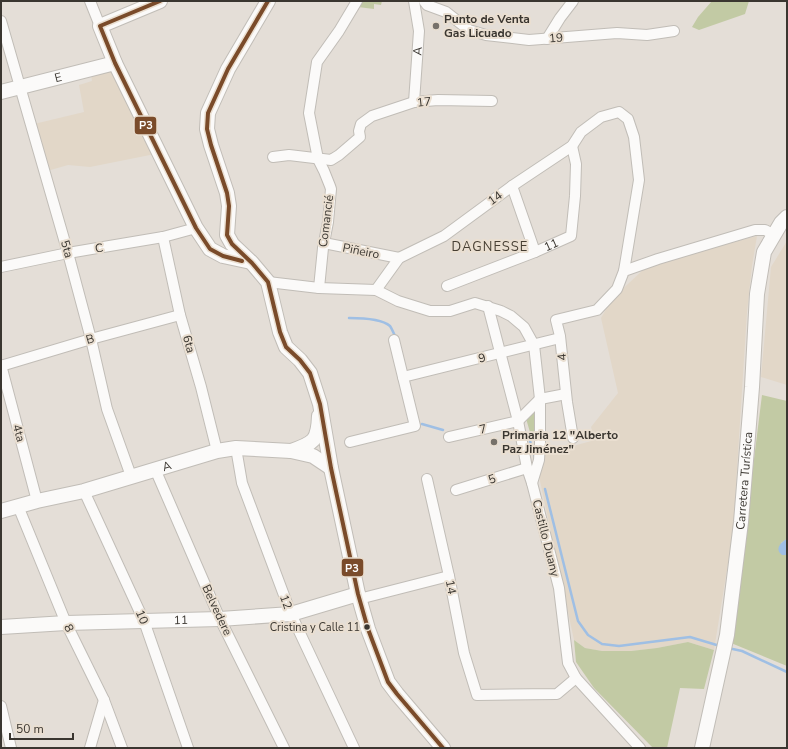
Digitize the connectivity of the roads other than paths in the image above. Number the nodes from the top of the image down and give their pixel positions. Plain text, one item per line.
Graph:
1 (90, 1) edge
2 (160, 1) edge
3 (268, 1) edge
4 (357, 1) edge
5 (414, 1) edge
6 (424, 1) edge
7 (573, 1) edge
8 (1, 21) edge
9 (100, 26) junction
10 (674, 31) dead end
11 (546, 39) junction
12 (115, 63) junction
13 (20, 88) junction
14 (1, 92) edge
15 (492, 101) dead end
16 (414, 102) junction
17 (572, 146) junction
18 (273, 158) dead end
19 (318, 159) junction
20 (512, 186) junction
21 (787, 217) edge
22 (196, 228) junction
23 (775, 235) junction
24 (163, 237) junction
25 (324, 243) junction
26 (535, 252) junction
27 (68, 253) junction
28 (399, 258) junction
29 (252, 262) junction
30 (1, 267) edge
31 (624, 271) junction
32 (268, 282) junction
33 (447, 286) dead end
34 (319, 288) junction
35 (376, 290) junction
36 (488, 306) junction
37 (180, 315) junction
38 (560, 338) junction
39 (91, 339) junction
40 (394, 340) dead end
41 (534, 345) junction
42 (500, 353) junction
43 (1, 365) edge
44 (407, 376) junction
45 (566, 394) junction
46 (540, 398) junction
47 (320, 404) junction
48 (518, 420) junction
49 (449, 437) dead end
50 (573, 438) dead end
51 (350, 442) dead end
52 (236, 448) junction
53 (217, 451) junction
54 (291, 451) junction
55 (331, 468) junction
56 (527, 468) junction
57 (155, 470) junction
58 (131, 476) junction
59 (427, 479) dead end
60 (532, 483) junction
61 (456, 490) dead end
62 (84, 491) junction
63 (38, 501) junction
64 (18, 506) junction
65 (1, 511) edge
66 (449, 576) junction
67 (358, 596) junction
68 (291, 614) junction
69 (220, 619) junction
70 (144, 620) junction
71 (66, 623) junction
72 (1, 627) edge
73 (576, 678) junction
74 (104, 700) junction
75 (1, 706) edge
76 (11, 748) edge
77 (90, 748) edge
78 (122, 748) edge
79 (188, 748) edge
80 (284, 748) edge
81 (354, 748) edge
82 (442, 748) edge
83 (640, 748) edge
84 (702, 748) edge

1 - 9 street
2 - 9 main road
3 - 29 main road
4 - 19 street, Comancié
5 - 16 street, A
6 - 11 street, 19
7 - 11 street
8 - 13 street, 5ta
9 - 12 main road
10 - 11 street, 19
12 - 13 main road, E
12 - 22 main road
13 - 14 main road, E
13 - 27 street, 5ta
15 - 16 street, 17
16 - 19 street, 17
17 - 20 street, 14
17 - 26 street, 11
17 - 31 street, 14
18 - 19 street
19 - 25 street, Comancié
20 - 26 street
20 - 28 street, 14
21 - 23 main road, Carretera Turística
22 - 24 street, C
22 - 29 main road
23 - 31 street
23 - 84 main road, Carretera Turística
24 - 27 street, C
24 - 37 street, 6ta
25 - 28 street, Piñeiro
25 - 34 street, Comancié
26 - 33 street, 11
27 - 30 street, C
27 - 39 street, 5ta
28 - 35 street, 14
29 - 32 main road
31 - 38 street, 4
32 - 34 street
32 - 47 main road
34 - 35 street
35 - 36 street
36 - 41 street
36 - 42 street, Castillo Duany
37 - 39 street, B
37 - 53 street, 6ta
38 - 41 street, 9
38 - 45 street, 4
39 - 43 street, B
39 - 58 street, 5ta
40 - 44 street
41 - 42 street, 9
41 - 46 street
42 - 44 street, 9
42 - 48 street, Castillo Duany
43 - 63 street, 4ta
44 - 51 street
45 - 46 street
45 - 50 street, 4
46 - 48 street
46 - 60 street
47 - 54 main road
47 - 55 main road
48 - 49 street, 7
48 - 56 street, Castillo Duany
52 - 53 main road, A
52 - 54 main road, A
52 - 68 street, 12
53 - 57 main road, A
54 - 55 main road, A
55 - 67 main road
56 - 60 street, Castillo Duany
56 - 61 street, 5
57 - 58 main road, A
57 - 69 street, Belvedere
58 - 62 main road, A
59 - 66 street, 14
60 - 73 street, Castillo Duany
62 - 63 main road, A
62 - 70 street, 10
63 - 64 main road, A
64 - 65 main road, A
64 - 71 street, 8
66 - 67 street, 11
66 - 73 street, 14
67 - 68 main road, 11
67 - 82 main road
68 - 69 main road, 11
68 - 81 street, 12
69 - 70 main road, 11
69 - 80 street, Belvedere
70 - 71 main road, 11
70 - 79 street, 10
71 - 72 main road, 11
71 - 74 street, 8
73 - 83 street, Castillo Duany
74 - 77 street
74 - 78 street, 8
75 - 76 street

